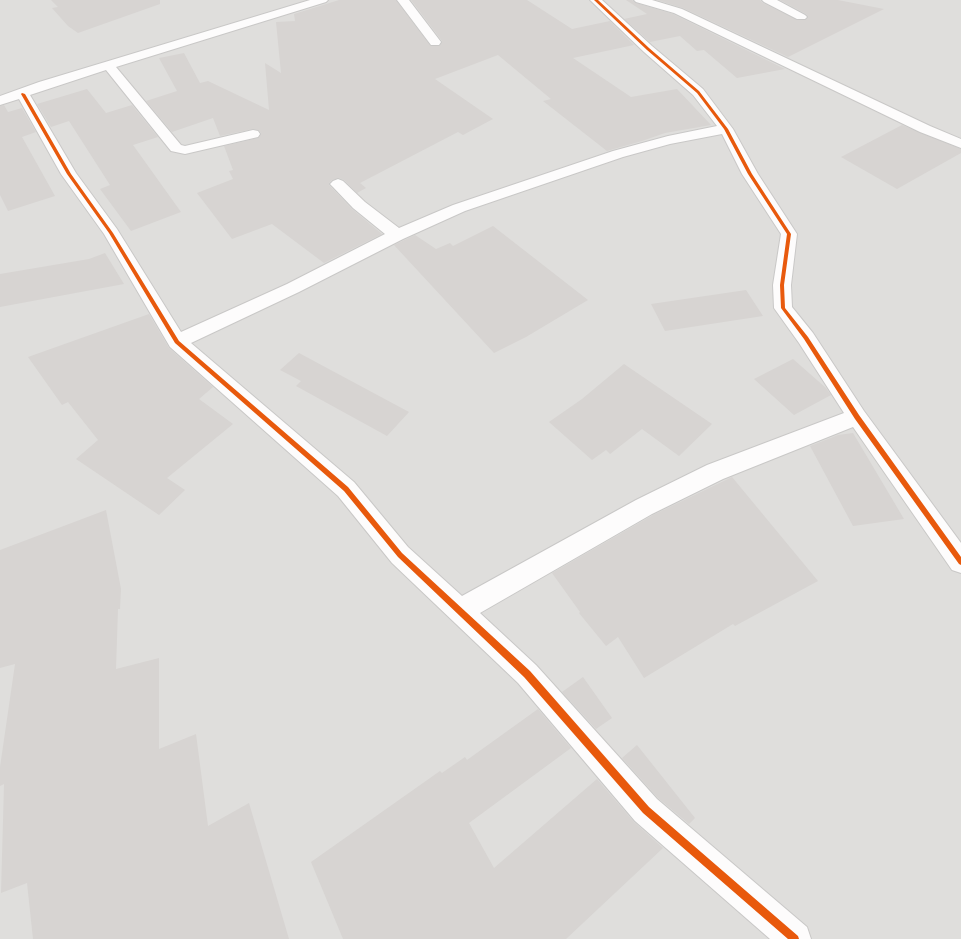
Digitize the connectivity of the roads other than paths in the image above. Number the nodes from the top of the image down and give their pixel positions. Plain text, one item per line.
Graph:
1 (322, 0) edge
2 (402, 0) edge
3 (596, 0) edge
4 (640, 0) edge
5 (768, 0) edge
6 (801, 17) dead end
7 (436, 42) dead end
8 (108, 65) junction
9 (23, 94) junction
10 (0, 101) edge
11 (726, 129) junction
12 (253, 134) dead end
13 (961, 144) edge
14 (338, 184) dead end
15 (397, 235) junction
16 (177, 342) junction
17 (857, 417) junction
18 (961, 562) edge
19 (459, 611) junction
20 (795, 939) edge

1 - 8 street
2 - 7 street
3 - 11 street
4 - 13 street
5 - 6 street
8 - 9 street
8 - 12 street
9 - 10 street
9 - 16 street
11 - 15 street
11 - 17 street
14 - 15 street
15 - 16 street
16 - 19 street
17 - 18 street
17 - 19 street
19 - 20 street

